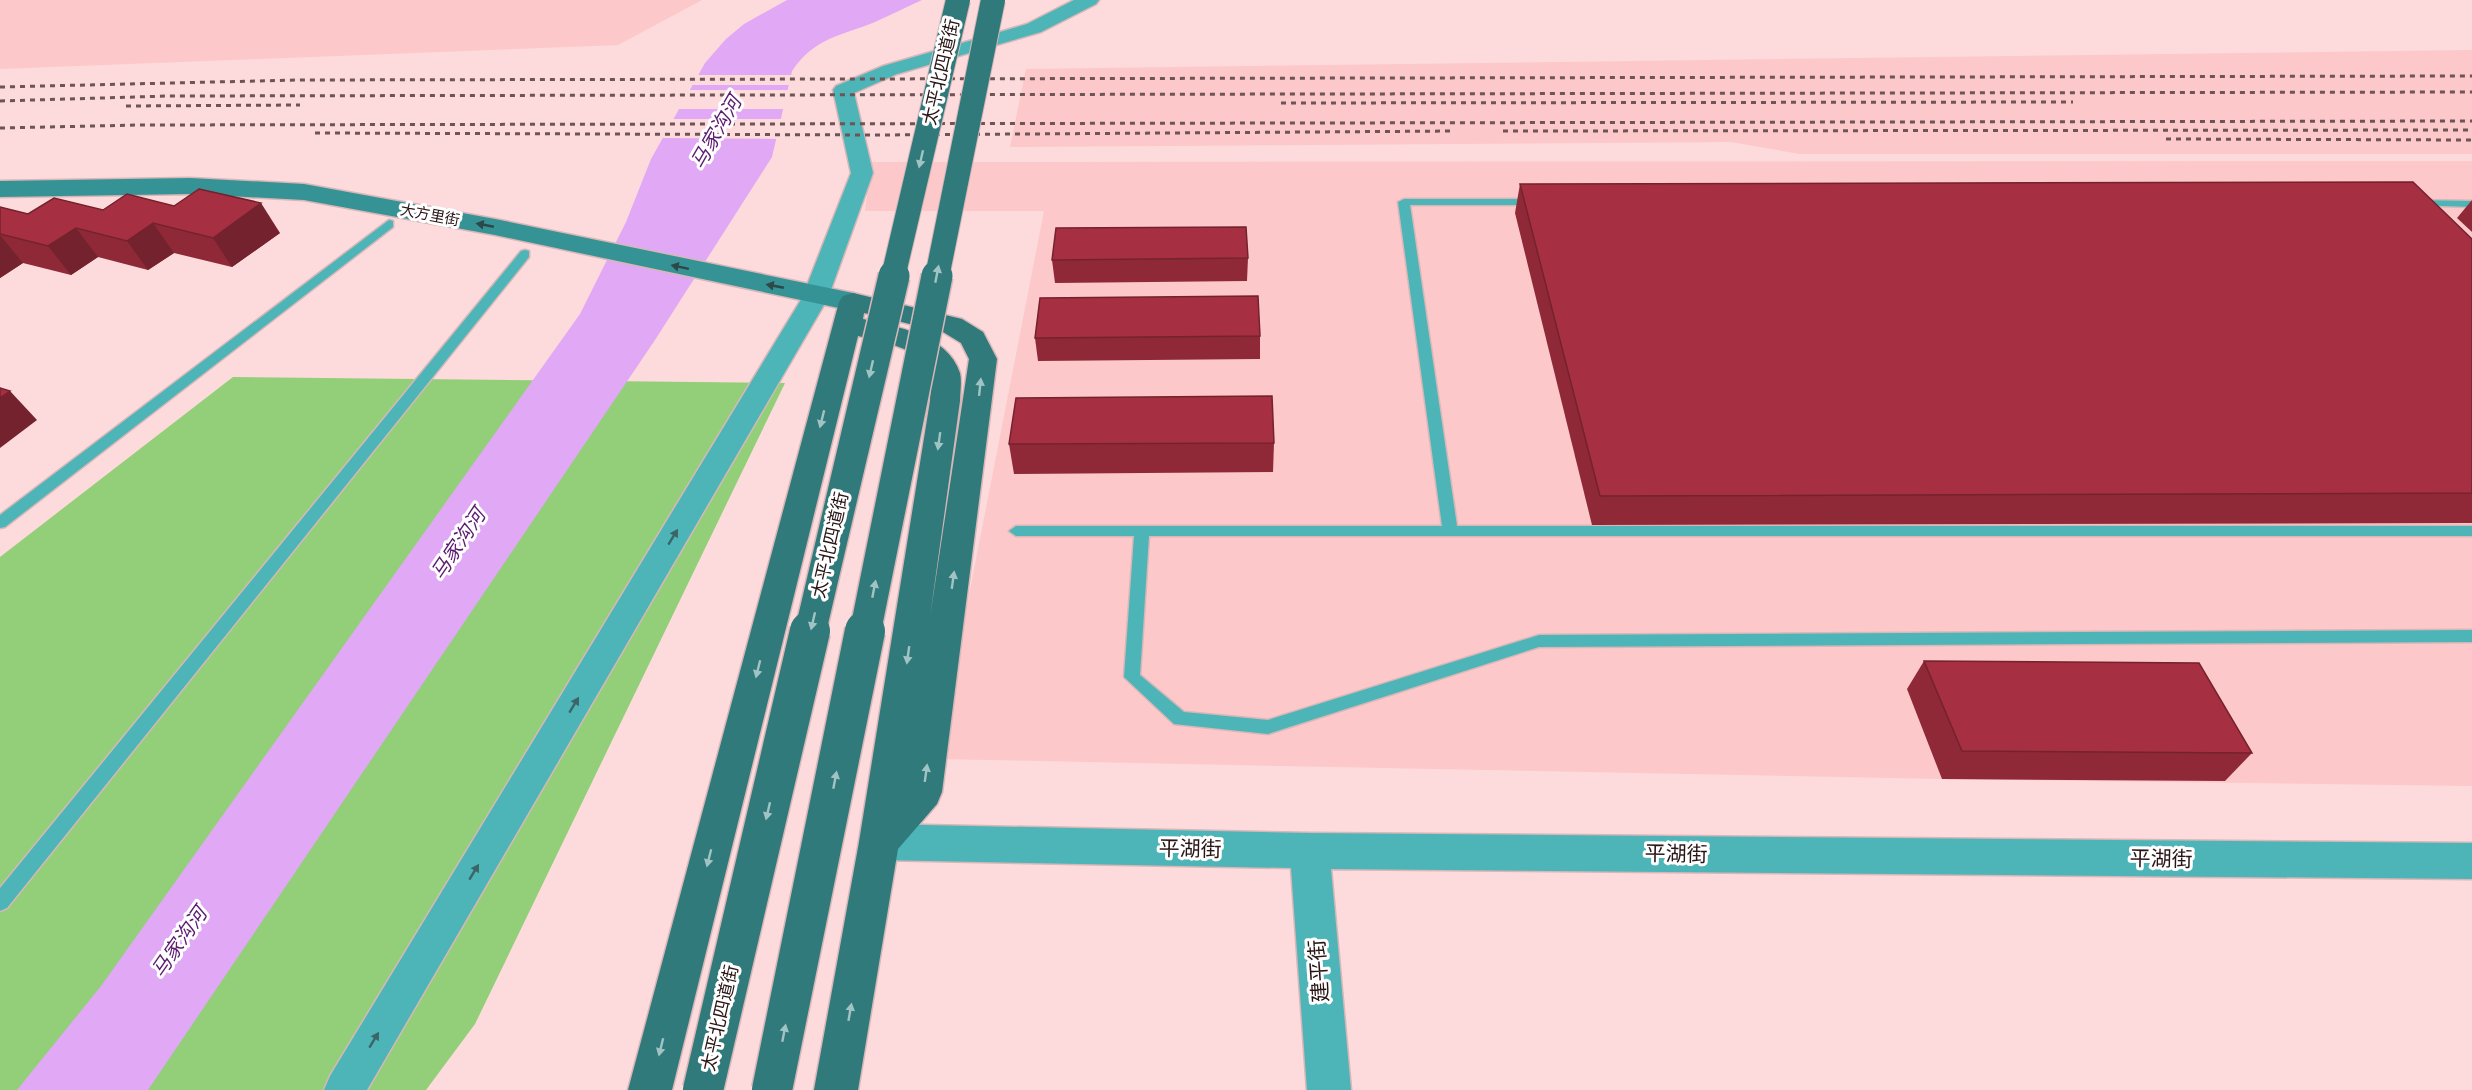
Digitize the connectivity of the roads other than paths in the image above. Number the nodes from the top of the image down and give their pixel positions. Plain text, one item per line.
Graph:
1 (958, 0) edge
2 (993, 0) edge
3 (1089, 0) edge
4 (0, 189) edge
5 (0, 202) edge
6 (1548, 202) edge
7 (2472, 204) edge
8 (2425, 219) edge
9 (389, 224) junction
10 (534, 246) junction
11 (811, 304) junction
12 (850, 313) junction
13 (0, 524) edge
14 (1450, 530) junction
15 (1016, 531) dead end
16 (1142, 531) junction
17 (2472, 531) edge
18 (2472, 636) edge
19 (879, 842) junction
20 (1310, 851) junction
21 (2472, 861) edge
22 (0, 902) edge
23 (344, 1090) edge
24 (650, 1090) edge
25 (703, 1090) edge
26 (772, 1090) edge
27 (836, 1090) edge
28 (1329, 1090) edge

1 -> 25 main road, 太平北四道街, bridge
26 -> 2 main road, 太平北四道街, bridge
3 - 11 street
10 -> 4 main road, 大方里街
5 - 9 main road, 大方里街
6 - 14 lane
7 - 8 lane
9 - 10 main road, 大方里街
9 - 13 lane
10 - 11 main road, 大方里街
10 - 22 lane
11 - 12 main road, 大方里街
23 -> 11 street
12 - 19 main road
12 -> 24 main road
14 - 16 lane
14 - 17 lane
15 - 16 lane
16 - 18 lane
19 - 20 street, 平湖街
27 -> 19 main road
20 - 21 street, 平湖街
20 - 28 street, 建平街

